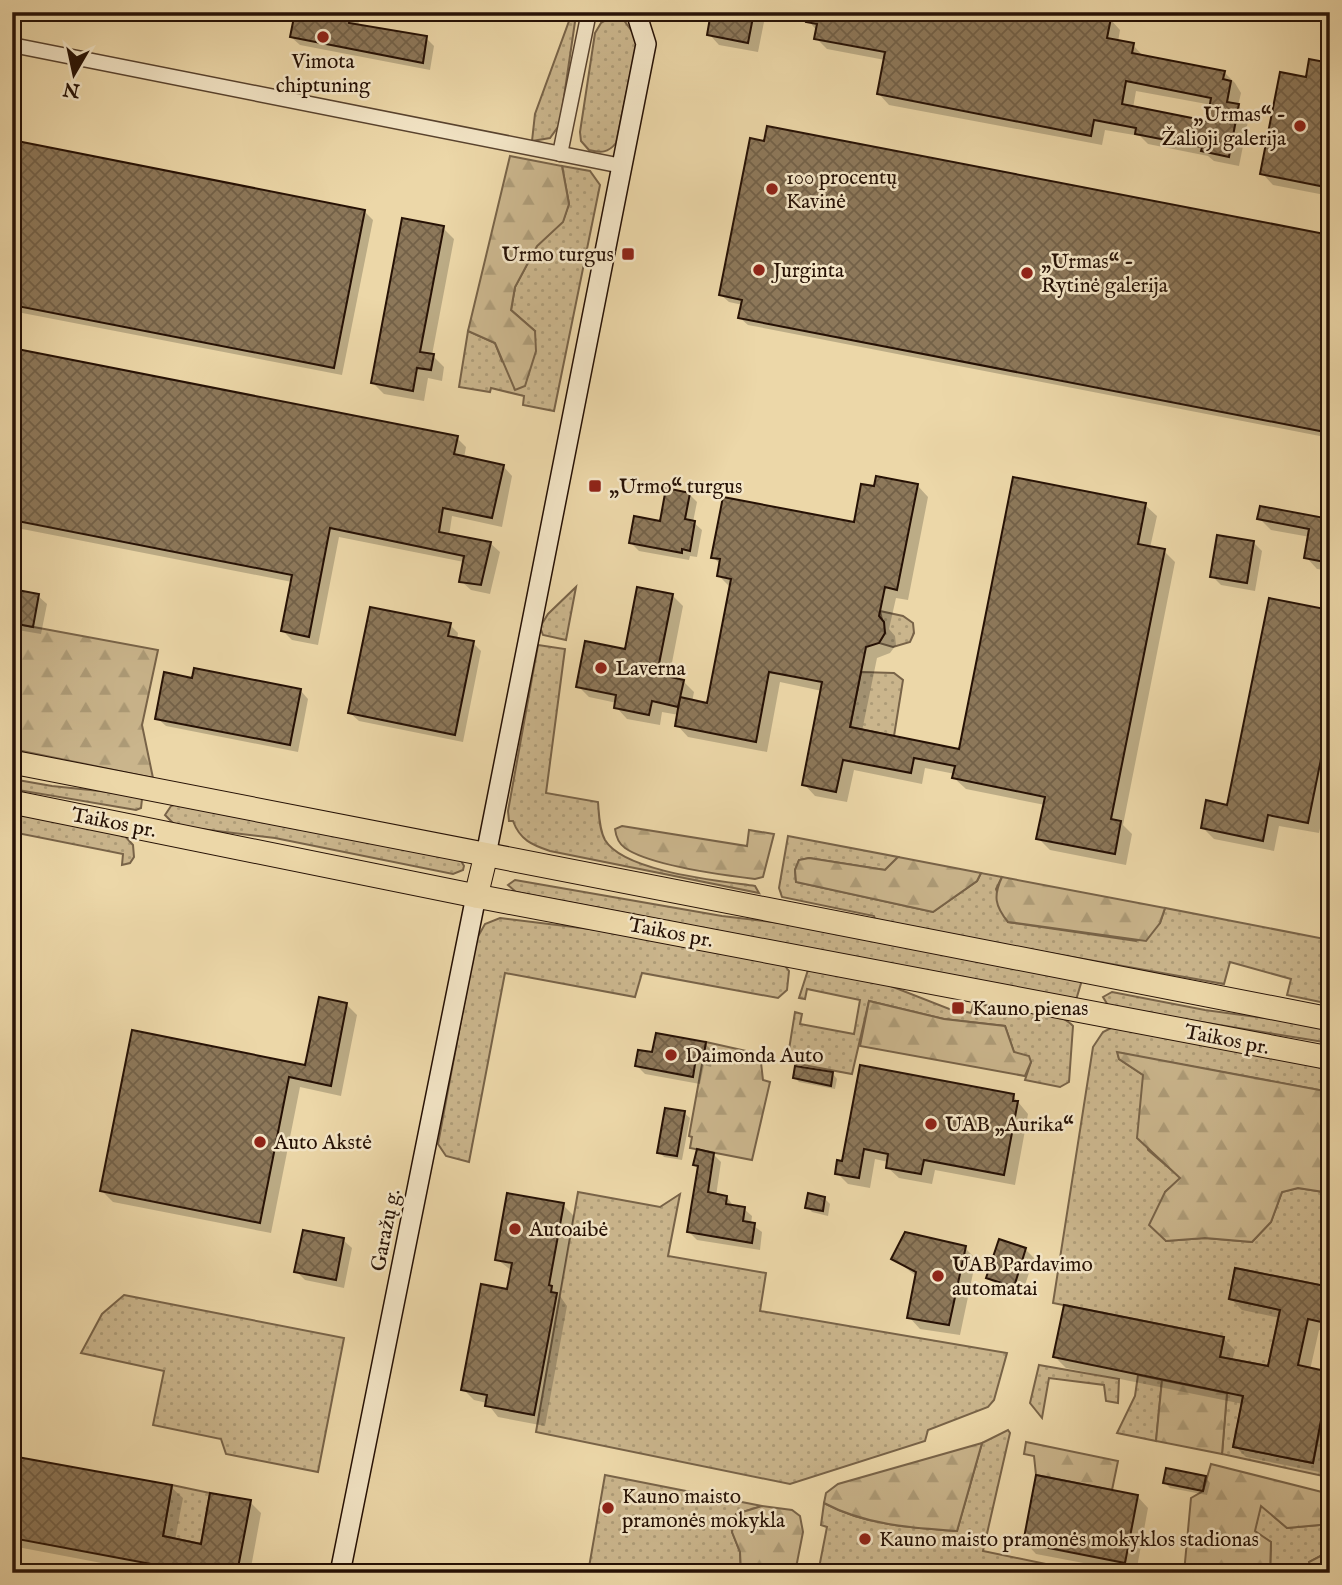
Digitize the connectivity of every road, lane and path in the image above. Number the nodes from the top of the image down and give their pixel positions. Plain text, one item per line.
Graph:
1 (589, 12) edge
2 (636, 12) edge
3 (12, 45) edge
4 (560, 154) junction
5 (622, 166) junction
6 (12, 762) edge
7 (155, 790) junction
8 (12, 802) edge
9 (142, 827) junction
10 (486, 855) junction
11 (476, 895) junction
12 (1116, 978) junction
13 (1091, 1012) junction
14 (1330, 1018) edge
15 (1330, 1058) edge
16 (340, 1573) edge

1 - 4 street
2 - 5 street
3 - 4 street
4 - 5 street
5 - 10 street
6 - 7 main road, Taikos pr.
7 - 9 main road
7 - 10 main road, Taikos pr.
8 - 9 main road, Taikos pr.
9 - 11 main road, Taikos pr.
10 - 11 main road
10 - 12 main road, Taikos pr.
11 - 13 main road, Taikos pr.
11 - 16 street, Garažų g.
12 - 13 main road
12 - 14 main road, Taikos pr.
13 - 15 main road, Taikos pr.

